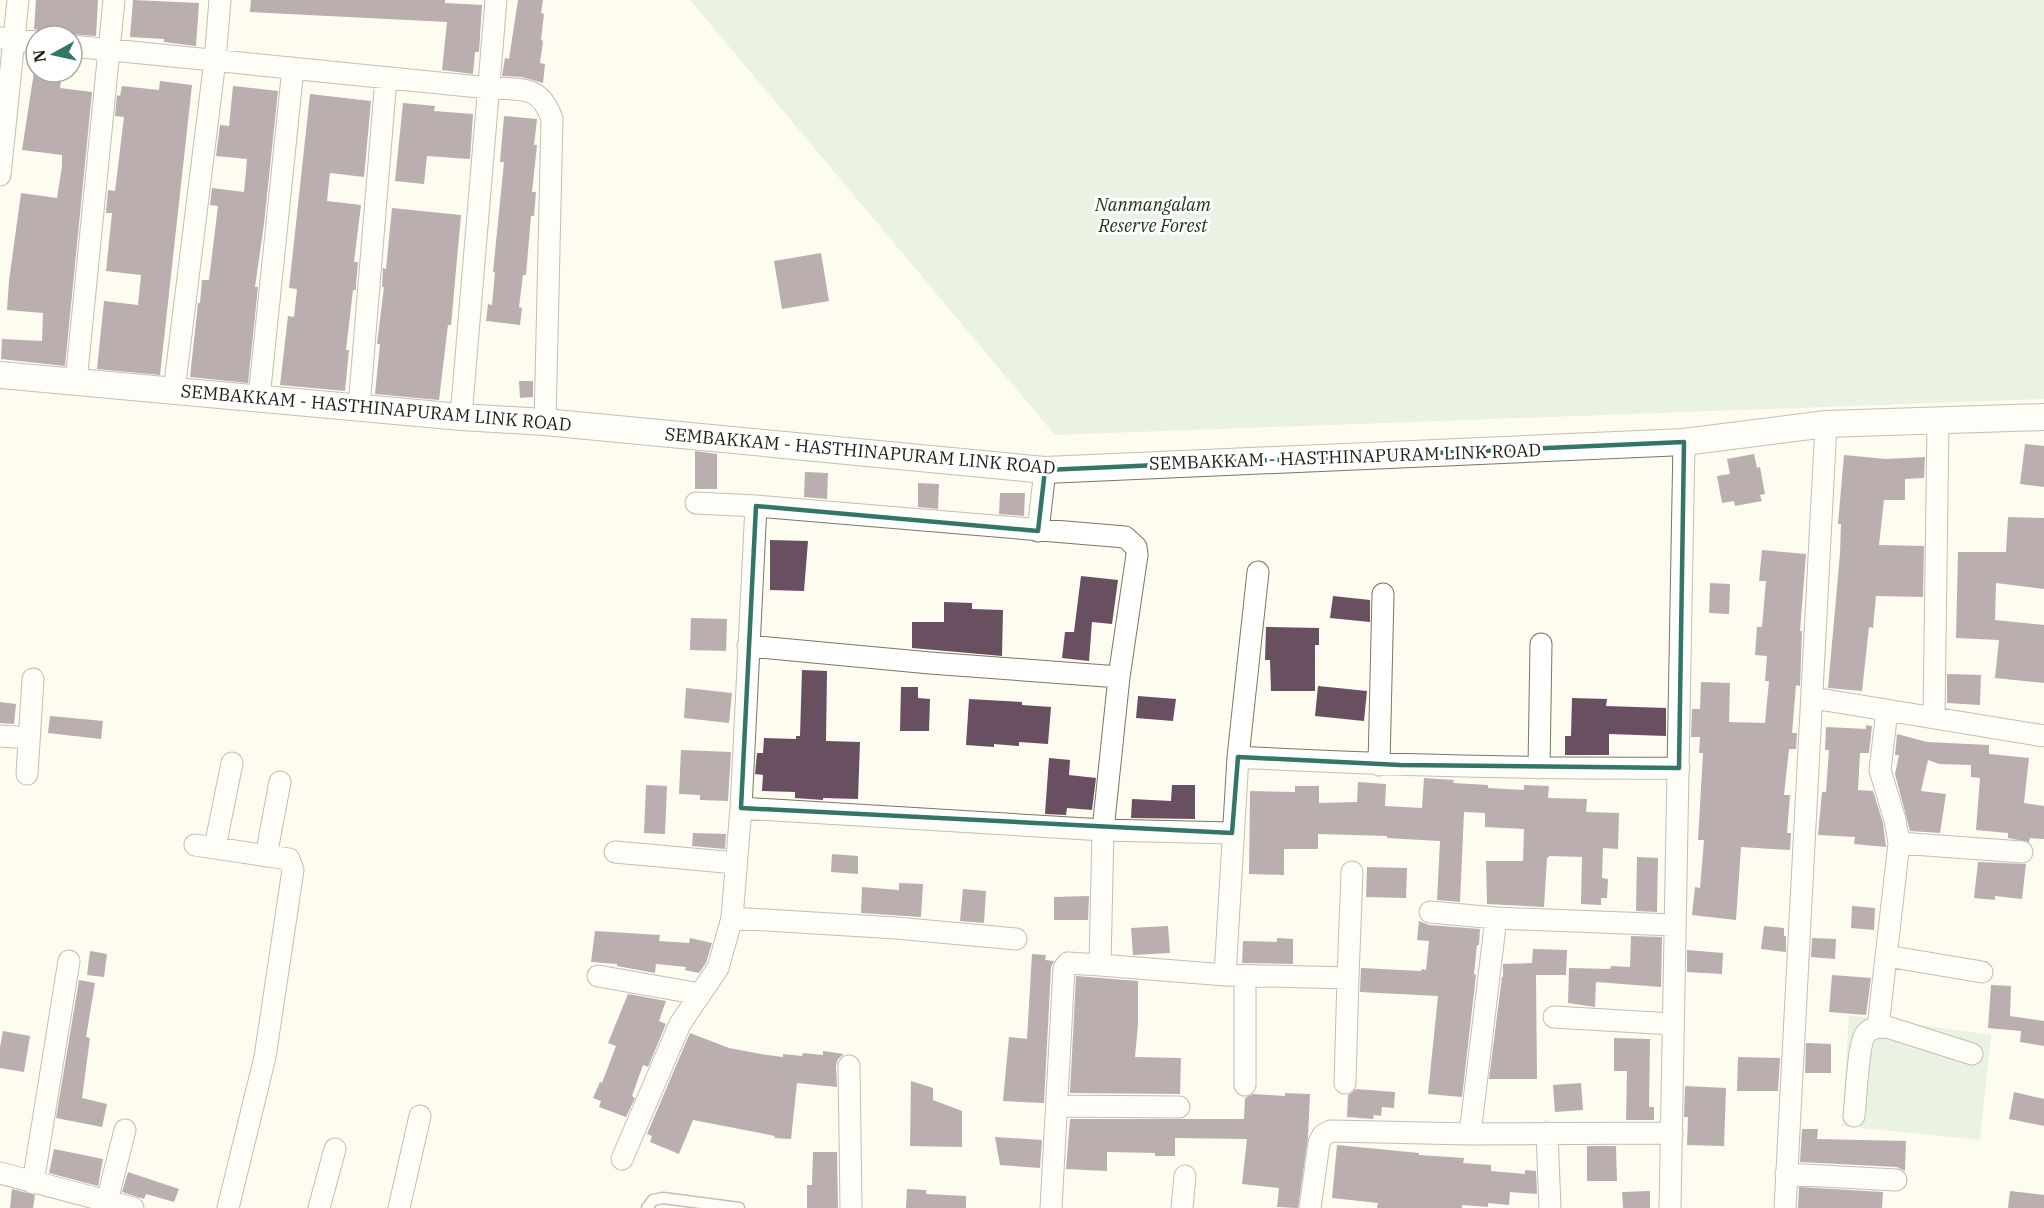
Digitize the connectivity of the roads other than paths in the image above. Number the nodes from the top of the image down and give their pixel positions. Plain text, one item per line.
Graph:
1 (18, 0) edge
2 (114, 0) edge
3 (220, 0) edge
4 (496, 0) edge
5 (7, 39) edge
6 (24, 41) edge
7 (84, 47) edge
8 (109, 50) junction
9 (215, 60) junction
10 (293, 68) junction
11 (386, 78) junction
12 (489, 88) junction
13 (0, 175) edge
14 (0, 375) edge
15 (76, 382) junction
16 (174, 391) junction
17 (259, 398) junction
18 (359, 408) junction
19 (461, 417) junction
20 (2044, 417) edge
21 (1938, 421) junction
22 (545, 422) junction
23 (1827, 424) junction
24 (1684, 442) junction
25 (1045, 470) junction
26 (696, 503) dead end
27 (756, 507) junction
28 (1038, 531) junction
29 (1258, 572) dead end
30 (1383, 594) dead end
31 (1542, 644) dead end
32 (748, 646) junction
33 (1119, 677) junction
34 (33, 679) dead end
35 (1813, 698) junction
36 (1887, 710) junction
37 (1934, 717) junction
38 (2044, 731) edge
39 (0, 736) edge
40 (29, 738) junction
41 (1238, 757) junction
42 (232, 763) dead end
43 (1379, 765) junction
44 (1539, 768) junction
45 (1679, 768) junction
46 (27, 774) dead end
47 (280, 782) dead end
48 (741, 808) junction
49 (1103, 830) junction
50 (1232, 833) junction
51 (1899, 843) junction
52 (615, 852) dead end
53 (2022, 852) dead end
54 (266, 856) junction
55 (736, 863) junction
56 (1352, 872) dead end
57 (1430, 912) dead end
58 (732, 918) junction
59 (1496, 918) junction
60 (1674, 925) junction
61 (1016, 939) dead end
62 (1887, 956) junction
63 (69, 961) dead end
64 (1100, 965) junction
65 (1982, 972) dead end
66 (598, 976) dead end
67 (1235, 976) junction
68 (1348, 978) junction
69 (700, 994) junction
70 (1554, 1017) dead end
71 (1673, 1024) junction
72 (1878, 1027) junction
73 (1972, 1054) dead end
74 (849, 1066) dead end
75 (1346, 1083) dead end
76 (1245, 1085) dead end
77 (1057, 1106) junction
78 (1179, 1107) dead end
79 (420, 1116) dead end
80 (1854, 1116) dead end
81 (125, 1130) dead end
82 (1672, 1133) junction
83 (1470, 1134) junction
84 (1547, 1134) junction
85 (335, 1149) dead end
86 (622, 1160) dead end
87 (0, 1173) edge
88 (1786, 1174) junction
89 (1185, 1176) dead end
90 (1896, 1180) dead end
91 (33, 1183) junction
92 (107, 1201) junction
93 (133, 1208) edge
94 (228, 1208) edge
95 (319, 1208) edge
96 (399, 1208) edge
97 (647, 1208) edge
98 (739, 1208) edge
99 (851, 1208) edge
100 (1051, 1208) edge
101 (1182, 1208) edge
102 (1310, 1208) edge
103 (1550, 1208) edge
104 (1670, 1208) edge
105 (1785, 1208) edge

1 - 5 street
2 - 8 street
3 - 9 street
4 - 12 street
5 - 6 street
5 - 13 street
7 - 8 street
8 - 9 street
8 - 15 street
9 - 10 street
9 - 16 street
10 - 11 street
10 - 17 street
11 - 12 street
11 - 18 street
12 - 19 street
12 - 22 street
14 - 15 street, SEMBAKKAM - HASTHINAPURAM LINK ROAD
15 - 16 street, SEMBAKKAM - HASTHINAPURAM LINK ROAD
16 - 17 street, SEMBAKKAM - HASTHINAPURAM LINK ROAD
17 - 18 street, SEMBAKKAM - HASTHINAPURAM LINK ROAD
18 - 19 street, SEMBAKKAM - HASTHINAPURAM LINK ROAD
19 - 22 street, SEMBAKKAM - HASTHINAPURAM LINK ROAD
20 - 21 street, SEMBAKKAM - HASTHINAPURAM LINK ROAD
21 - 23 street, SEMBAKKAM - HASTHINAPURAM LINK ROAD
21 - 37 street
22 - 25 street, SEMBAKKAM - HASTHINAPURAM LINK ROAD
23 - 24 street, SEMBAKKAM - HASTHINAPURAM LINK ROAD
23 - 35 street
24 - 25 street, SEMBAKKAM - HASTHINAPURAM LINK ROAD
24 - 45 street
25 - 28 street
26 - 27 street
27 - 28 street
27 - 32 street
28 - 33 street
29 - 41 street
30 - 43 street
31 - 44 street
32 - 33 street
32 - 48 street
33 - 49 street
34 - 40 street
35 - 36 street
35 - 88 street
36 - 37 street
36 - 51 street
37 - 38 street
39 - 40 street
40 - 46 street
41 - 43 street
41 - 50 street
42 - 54 street
43 - 44 street
44 - 45 street
45 - 60 street
47 - 54 street
48 - 49 street
48 - 55 street
49 - 50 street
49 - 64 street
50 - 67 street
51 - 53 street
51 - 62 street
52 - 55 street
54 - 94 street
55 - 58 street
56 - 68 street
57 - 59 street
58 - 61 street
58 - 69 street
59 - 60 street
59 - 83 street
60 - 71 street
62 - 65 street
62 - 72 street
63 - 91 street
64 - 67 street
64 - 77 street
66 - 69 street
67 - 68 street
67 - 76 street
68 - 75 street
69 - 86 street
70 - 71 street
71 - 82 street
72 - 73 street
72 - 80 street
74 - 99 street
77 - 78 street
77 - 100 street
79 - 96 street
81 - 92 street
82 - 84 street
82 - 104 street
83 - 84 street
83 - 102 street
84 - 103 street
85 - 95 street
87 - 91 street
88 - 90 street
88 - 105 street
89 - 101 street
91 - 92 street
92 - 93 street
97 - 98 lane

